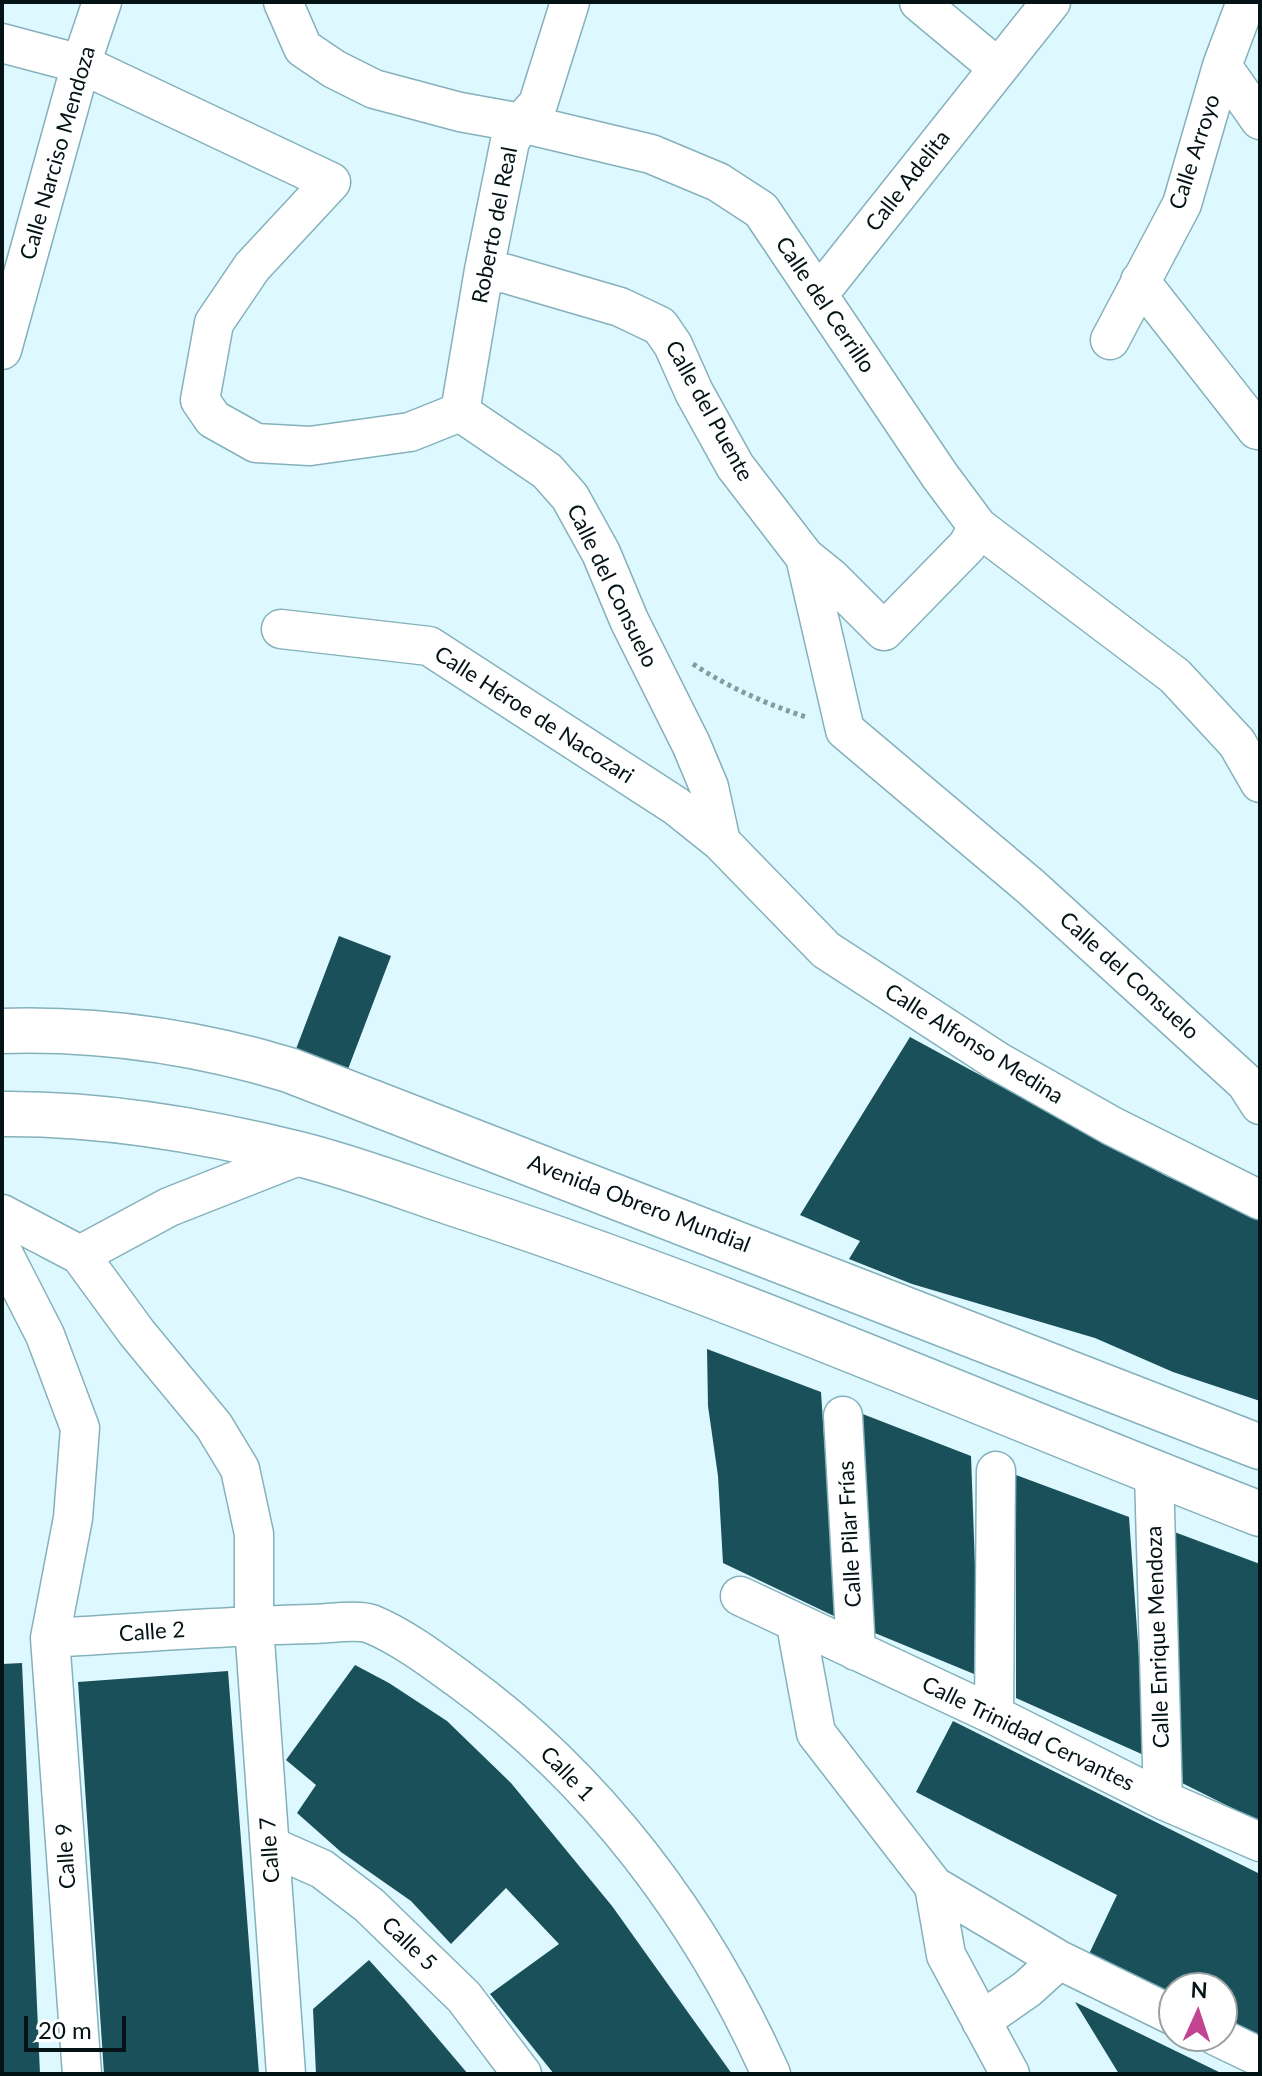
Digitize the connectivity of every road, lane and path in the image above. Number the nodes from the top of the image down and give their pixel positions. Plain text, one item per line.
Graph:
1 (102, 2) edge
2 (283, 2) edge
3 (570, 2) edge
4 (919, 2) edge
5 (1051, 2) edge
6 (1246, 2) edge
7 (2, 43) edge
8 (81, 64) junction
9 (1222, 66) junction
10 (998, 68) junction
11 (1260, 120) edge
12 (521, 123) junction
13 (484, 270) junction
14 (1140, 281) junction
15 (818, 295) junction
16 (4, 335) edge
17 (1110, 340) dead end
18 (460, 412) junction
19 (1257, 430) dead end
20 (978, 527) junction
21 (805, 557) junction
22 (281, 629) dead end
23 (687, 659) dead end
24 (845, 730) junction
25 (1248, 734) edge
26 (1260, 783) edge
27 (721, 842) junction
28 (2, 1031) edge
29 (1260, 1105) edge
30 (2, 1114) edge
31 (301, 1155) junction
32 (1260, 1200) edge
33 (2, 1214) edge
34 (2, 1251) edge
35 (80, 1255) junction
36 (843, 1416) dead end
37 (1260, 1447) edge
38 (996, 1471) dead end
39 (1154, 1473) junction
40 (1260, 1514) edge
41 (740, 1596) dead end
42 (796, 1625) junction
43 (254, 1626) junction
44 (50, 1638) junction
45 (856, 1651) junction
46 (994, 1715) junction
47 (1163, 1800) junction
48 (1260, 1842) edge
49 (270, 1846) junction
50 (934, 1886) junction
51 (1059, 1960) junction
52 (1158, 2008) edge
53 (981, 2021) junction
54 (1238, 2046) edge
55 (1260, 2057) edge
56 (82, 2074) edge
57 (286, 2074) edge
58 (522, 2074) edge
59 (771, 2074) edge
60 (1010, 2074) edge

1 - 8 street, Calle Narciso Mendoza
2 - 12 street, Calle del Cerrillo
3 - 12 street, Roberto del Real
4 - 10 street
5 - 10 street, Calle Adelita
6 - 9 street, Calle Arroyo
7 - 8 street
8 - 16 street, Calle Narciso Mendoza
8 - 18 street
9 - 11 street
9 - 14 street, Calle Arroyo
10 - 15 street, Calle Adelita
12 - 13 street, Roberto del Real
12 - 15 street, Calle del Cerrillo
13 - 18 street, Roberto del Real
13 - 21 street, Calle del Puente
14 - 17 street, Calle Arroyo
14 - 19 street
15 - 20 street, Calle del Cerrillo
18 - 27 street, Calle del Consuelo
20 - 21 street, Calle del Puente
20 - 25 street, Calle del Cerrillo
21 - 24 street
22 - 27 street, Calle Héroe de Nacozari
23 - 24 path
24 - 29 street, Calle del Consuelo
25 - 26 street, Calle del Cerrillo
27 - 32 street, Calle Alfonso Medina
28 - 37 main road, Avenida Obrero Mundial
30 - 31 main road
31 - 35 street
31 - 39 main road
33 - 35 street
34 - 44 street, Calle 9
35 - 43 street, Calle 7
36 - 45 street, Calle Pilar Frías
38 - 46 street
39 - 40 main road
39 - 47 street, Calle Enrique Mendoza
41 - 42 street, Calle Trinidad Cervantes
42 - 45 street, Calle Trinidad Cervantes
42 - 50 street
43 - 44 street, Calle 2
43 - 49 street, Calle 7
43 - 59 street, Calle 1
44 - 56 street, Calle 9
45 - 46 street, Calle Trinidad Cervantes
46 - 47 street, Calle Trinidad Cervantes
47 - 48 street, Calle Trinidad Cervantes
49 - 57 street, Calle 7
49 - 58 street, Calle 5
50 - 51 street
50 - 53 street
51 - 52 street
51 - 53 street
53 - 60 street
54 - 55 street

